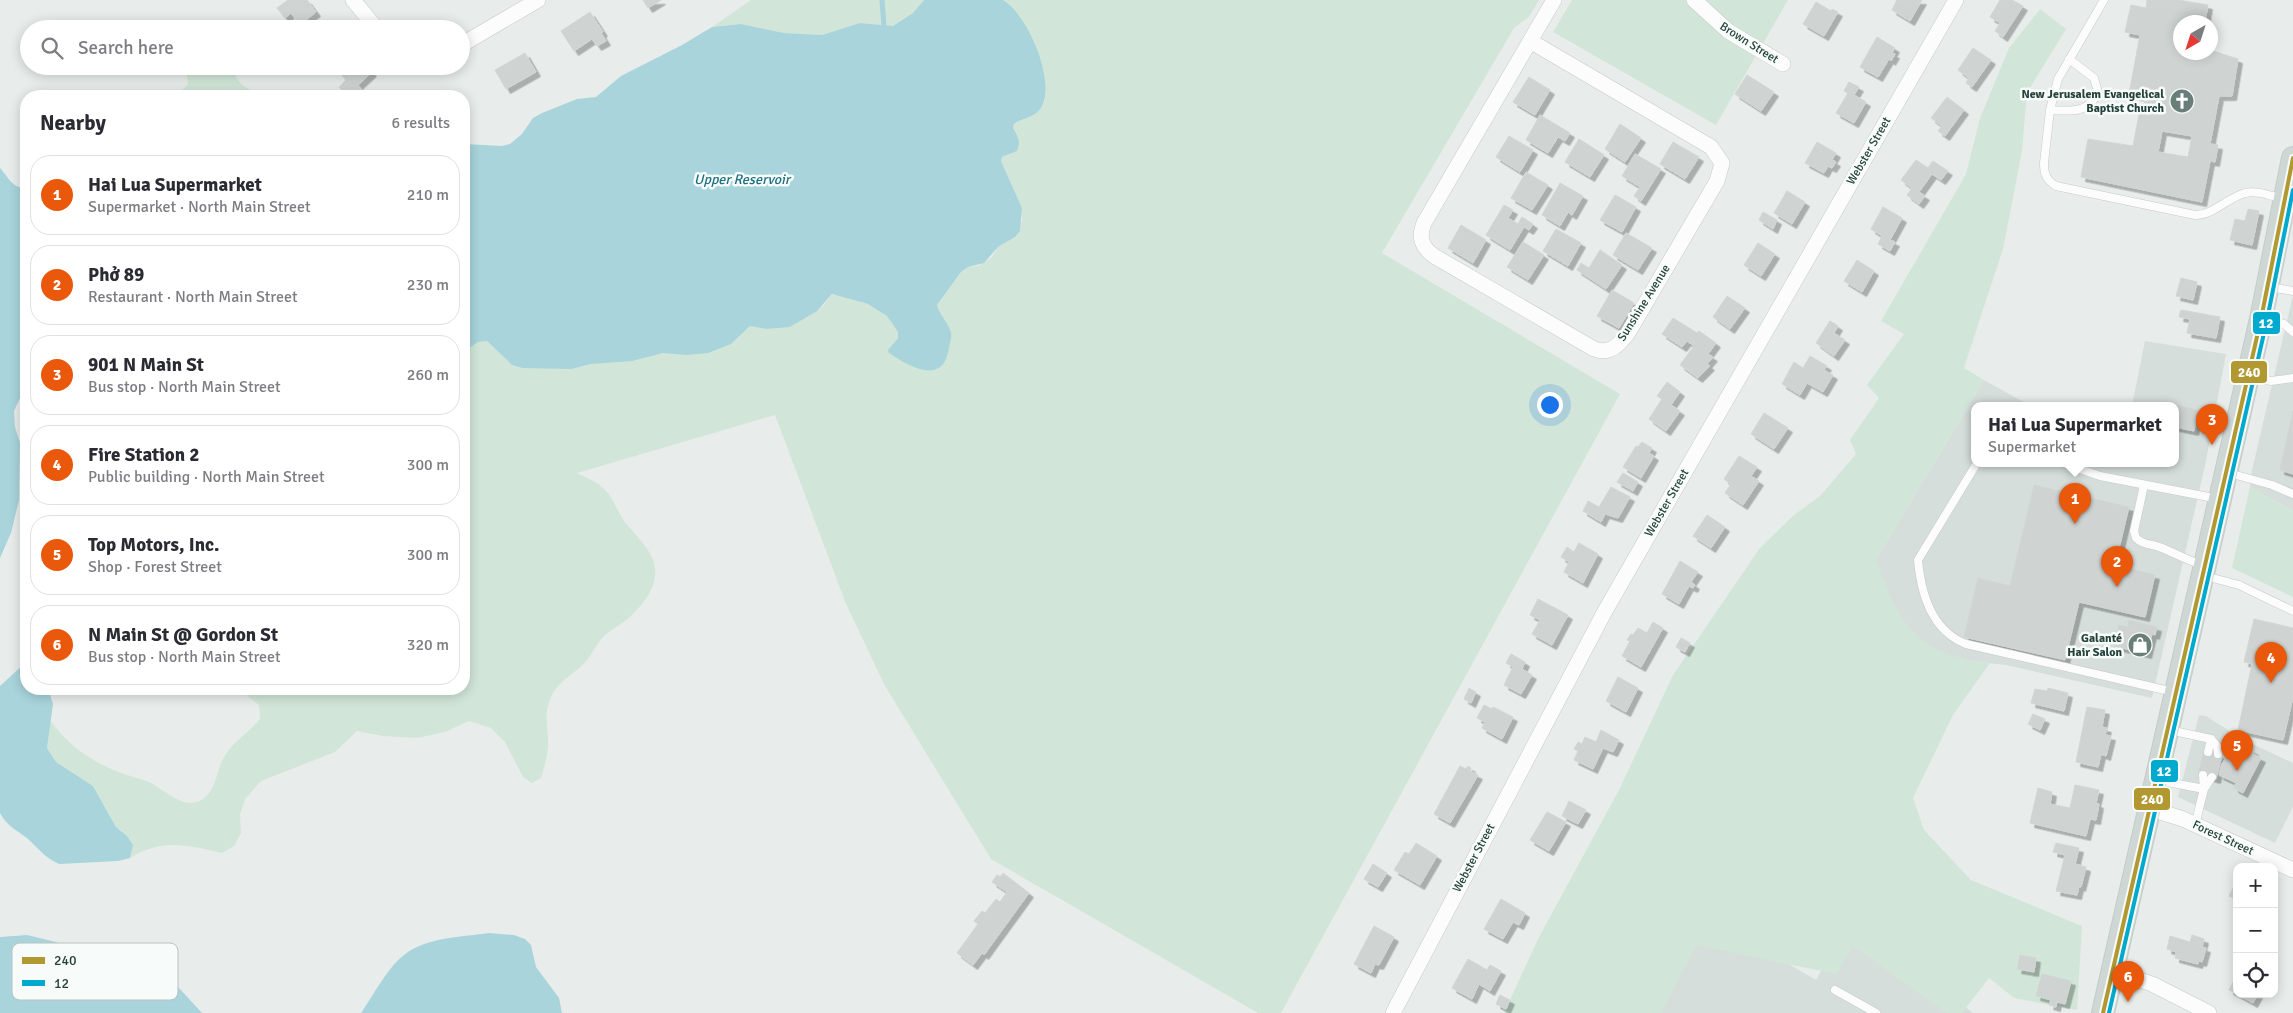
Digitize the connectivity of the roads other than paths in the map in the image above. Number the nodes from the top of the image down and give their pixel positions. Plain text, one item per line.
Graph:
1 (354, 0) edge
2 (538, 0) edge
3 (1554, 0) edge
4 (1694, 0) edge
5 (1956, 0) edge
6 (2104, 0) edge
7 (370, 20) edge
8 (470, 40) edge
9 (1530, 41) junction
10 (2069, 58) junction
11 (1783, 64) dead end
12 (2050, 110) junction
13 (2293, 158) edge
14 (2289, 191) edge
15 (2268, 286) junction
16 (2293, 292) edge
17 (2261, 319) junction
18 (2293, 332) edge
19 (2248, 377) junction
20 (2293, 378) edge
21 (1975, 467) edge
22 (2074, 467) edge
23 (2227, 473) junction
24 (2144, 485) junction
25 (2293, 494) edge
26 (2221, 500) junction
27 (2204, 571) junction
28 (2293, 611) edge
29 (2177, 693) junction
30 (2169, 730) junction
31 (2211, 740) junction
32 (2208, 752) dead end
33 (2218, 754) dead end
34 (2203, 775) dead end
35 (2212, 778) dead end
36 (2158, 780) junction
37 (2204, 789) junction
38 (2151, 809) junction
39 (2195, 825) junction
40 (2293, 870) edge
41 (2113, 971) junction
42 (1835, 990) dead end
43 (1393, 1013) edge
44 (1876, 1013) edge
45 (2103, 1013) edge
46 (2209, 1013) edge

1 - 7 street
2 - 8 street
3 - 9 street, Sunshine Avenue
4 - 11 street, Brown Street
5 - 43 street, Webster Street
6 - 10 lane
9 - 9 street, Sunshine Avenue
10 - 12 lane
10 - 12 lane
12 - 14 lane
13 - 14 main road
14 - 15 main road
15 - 16 lane
15 - 17 main road
17 - 18 lane
17 - 19 main road
19 - 20 lane
19 - 23 main road
21 - 29 lane
22 - 24 lane
23 - 25 lane
23 - 26 main road
24 - 26 lane
24 - 27 lane
26 - 27 main road
27 - 28 lane
27 - 29 main road
29 - 30 main road
30 - 31 lane
30 - 36 main road
31 - 32 lane
31 - 33 lane
34 - 37 lane
35 - 37 lane
36 - 37 lane
36 - 38 main road
37 - 39 lane
38 - 39 street, Forest Street
38 - 41 main road
39 - 40 street, Forest Street
41 - 45 main road
41 - 46 street
42 - 44 lane

